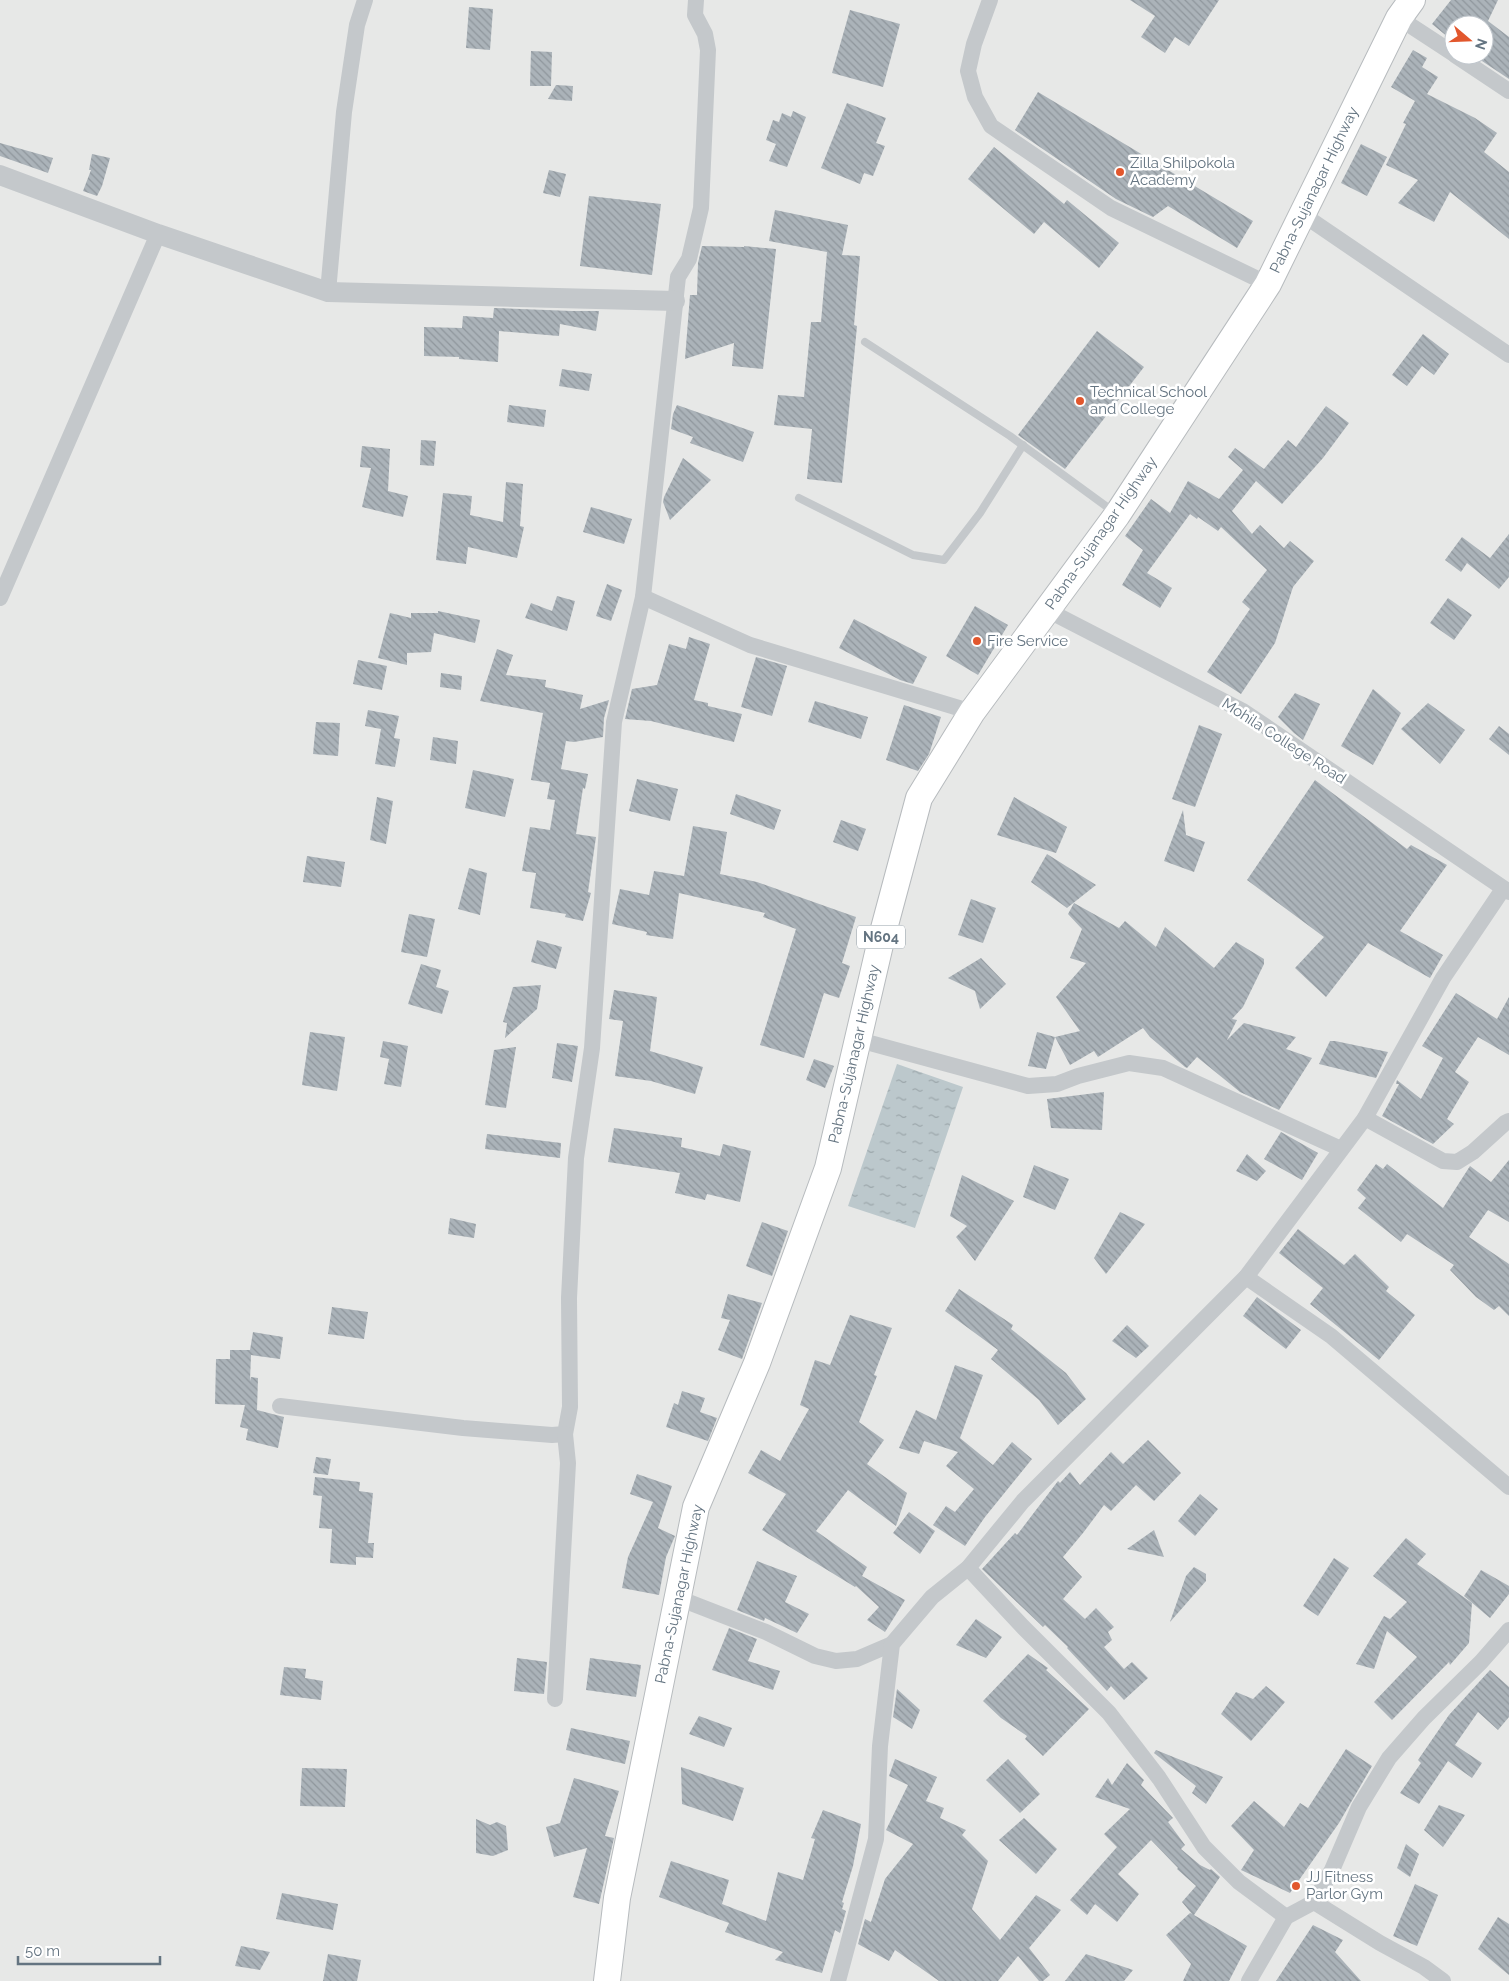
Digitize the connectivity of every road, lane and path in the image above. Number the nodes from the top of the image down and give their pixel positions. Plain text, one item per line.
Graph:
1 (365, 0) edge
2 (696, 0) edge
3 (990, 0) edge
4 (1405, 9) edge
5 (1444, 45) edge
6 (1470, 65) edge
7 (1509, 91) edge
8 (0, 176) edge
9 (1302, 214) junction
10 (158, 234) junction
11 (1268, 284) junction
12 (328, 292) junction
13 (675, 301) junction
14 (865, 342) dead end
15 (1509, 355) edge
16 (1023, 445) junction
17 (799, 498) dead end
18 (1117, 515) junction
19 (643, 597) junction
20 (0, 598) edge
21 (1047, 610) junction
22 (972, 712) junction
23 (1506, 890) edge
24 (859, 1040) junction
25 (1365, 1118) junction
26 (1509, 1121) edge
27 (1341, 1149) junction
28 (1246, 1278) junction
29 (280, 1406) dead end
30 (565, 1434) junction
31 (1509, 1487) edge
32 (968, 1568) junction
33 (678, 1598) junction
34 (1509, 1630) edge
35 (892, 1644) junction
36 (555, 1699) dead end
37 (1314, 1902) junction
38 (1286, 1917) junction
39 (607, 1981) edge
40 (838, 1981) edge
41 (1248, 1981) edge
42 (1443, 1981) edge

1 - 12 street
2 - 13 street
3 - 11 street
4 - 5 street
4 - 9 highway, Pabna-Sujanagar Highway / N604
6 - 7 street
8 - 10 street
9 - 11 highway, Pabna-Sujanagar Highway / N604
9 - 15 street
10 - 12 street
10 - 20 street
11 - 18 highway, Pabna-Sujanagar Highway / N604
12 - 13 street
13 - 19 street
14 - 16 lane
16 - 17 lane
16 - 18 lane
18 - 21 highway, Pabna-Sujanagar Highway / N604
19 - 22 street
19 - 30 street
21 - 22 highway, Pabna-Sujanagar Highway / N604
21 - 23 street, Mohila College Road
22 - 24 highway, Pabna-Sujanagar Highway / N604
23 - 25 street
24 - 27 street
24 - 33 highway, Pabna-Sujanagar Highway / N604
25 - 26 street
25 - 27 street
27 - 28 street
28 - 31 street
28 - 32 street
29 - 30 street
30 - 36 street
32 - 35 street
32 - 38 street
33 - 35 street
33 - 39 highway, Pabna-Sujanagar Highway / N604
34 - 37 street
35 - 40 street
37 - 38 street
37 - 42 street
38 - 41 street

